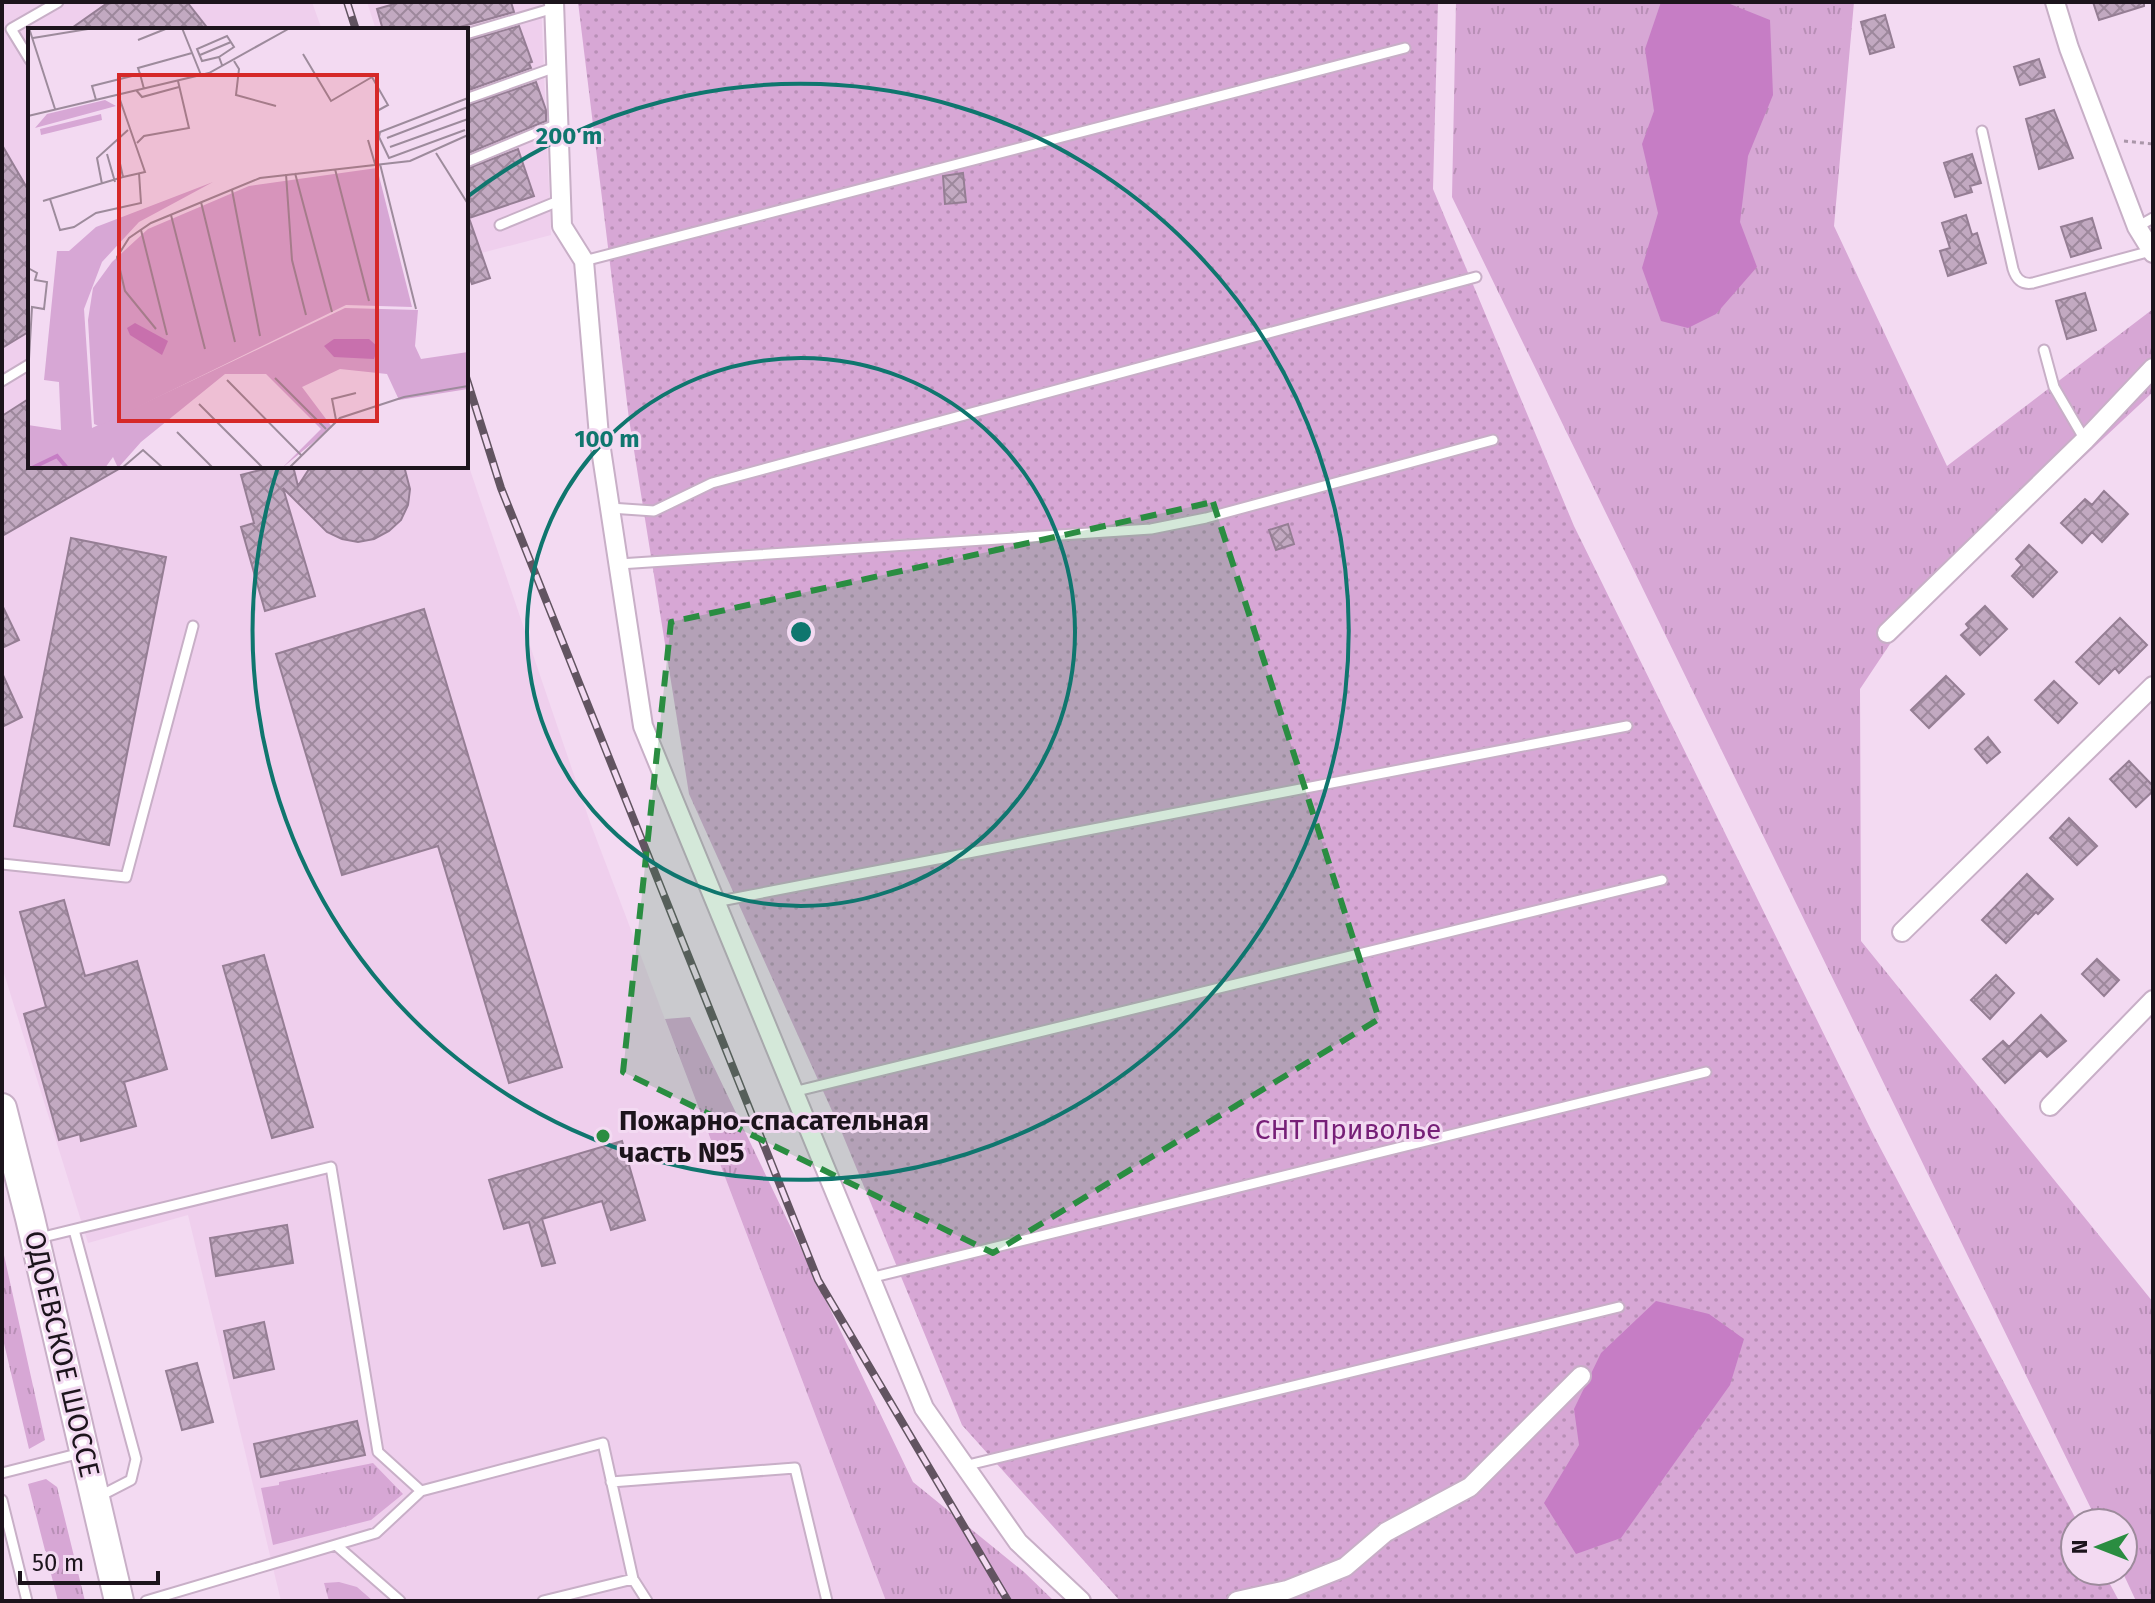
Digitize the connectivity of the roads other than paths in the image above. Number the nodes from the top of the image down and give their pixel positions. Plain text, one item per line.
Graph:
1 (58, 2) edge
2 (2055, 2) edge
3 (554, 5) edge
4 (468, 33) edge
5 (1405, 48) dead end
6 (28, 57) edge
7 (556, 67) junction
8 (468, 98) edge
9 (558, 124) junction
10 (1982, 131) dead end
11 (468, 161) edge
12 (561, 200) junction
13 (2145, 222) edge
14 (500, 225) dead end
15 (2152, 252) edge
16 (584, 261) junction
17 (1476, 277) dead end
18 (2044, 350) dead end
19 (28, 365) edge
20 (2153, 368) edge
21 (2, 381) edge
22 (1493, 440) dead end
23 (2085, 440) junction
24 (610, 508) junction
25 (619, 564) junction
26 (193, 626) dead end
27 (1887, 633) dead end
28 (2153, 686) edge
29 (1627, 726) dead end
30 (2, 864) edge
31 (1662, 880) dead end
32 (715, 902) junction
33 (1902, 932) dead end
34 (2153, 1000) edge
35 (1706, 1072) dead end
36 (793, 1092) junction
37 (2050, 1106) dead end
38 (2, 1108) edge
39 (74, 1230) junction
40 (35, 1239) junction
41 (870, 1278) junction
42 (1619, 1307) dead end
43 (1581, 1376) dead end
44 (84, 1452) junction
45 (964, 1466) junction
46 (2, 1473) edge
47 (611, 1482) junction
48 (421, 1491) junction
49 (95, 1499) junction
50 (2, 1500) edge
51 (336, 1545) junction
52 (633, 1579) junction
53 (27, 1601) edge
54 (119, 1601) edge
55 (146, 1601) edge
56 (400, 1601) edge
57 (543, 1601) edge
58 (647, 1601) edge
59 (827, 1601) edge
60 (1081, 1601) edge
61 (1237, 1601) edge

1 - 6 lane
2 - 13 street
3 - 4 lane
3 - 7 street
5 - 16 lane
7 - 8 lane
7 - 9 street
9 - 11 lane
9 - 12 street
10 - 15 lane
12 - 14 lane
12 - 16 street
13 - 15 street
16 - 24 street
17 - 24 lane
18 - 23 lane
19 - 21 lane
20 - 23 street
22 - 25 lane
23 - 27 street
24 - 25 street
25 - 32 street
26 - 30 lane
28 - 33 street
29 - 32 lane
31 - 36 lane
32 - 36 street
34 - 37 street
35 - 41 lane
36 - 41 street
38 - 40 main road, ОДОЕВСКОЕ ШОССЕ
39 - 40 lane
39 - 48 lane
39 - 49 lane
40 - 44 main road, ОДОЕВСКОЕ ШОССЕ
41 - 45 street
42 - 45 lane
43 - 61 street
44 - 46 lane
44 - 49 main road, ОДОЕВСКОЕ ШОССЕ
45 - 60 street
47 - 48 lane
47 - 52 lane
47 - 59 lane
48 - 51 lane
49 - 54 main road, ОДОЕВСКОЕ ШОССЕ
50 - 53 lane
51 - 55 lane
51 - 56 lane
52 - 57 lane
52 - 58 lane

